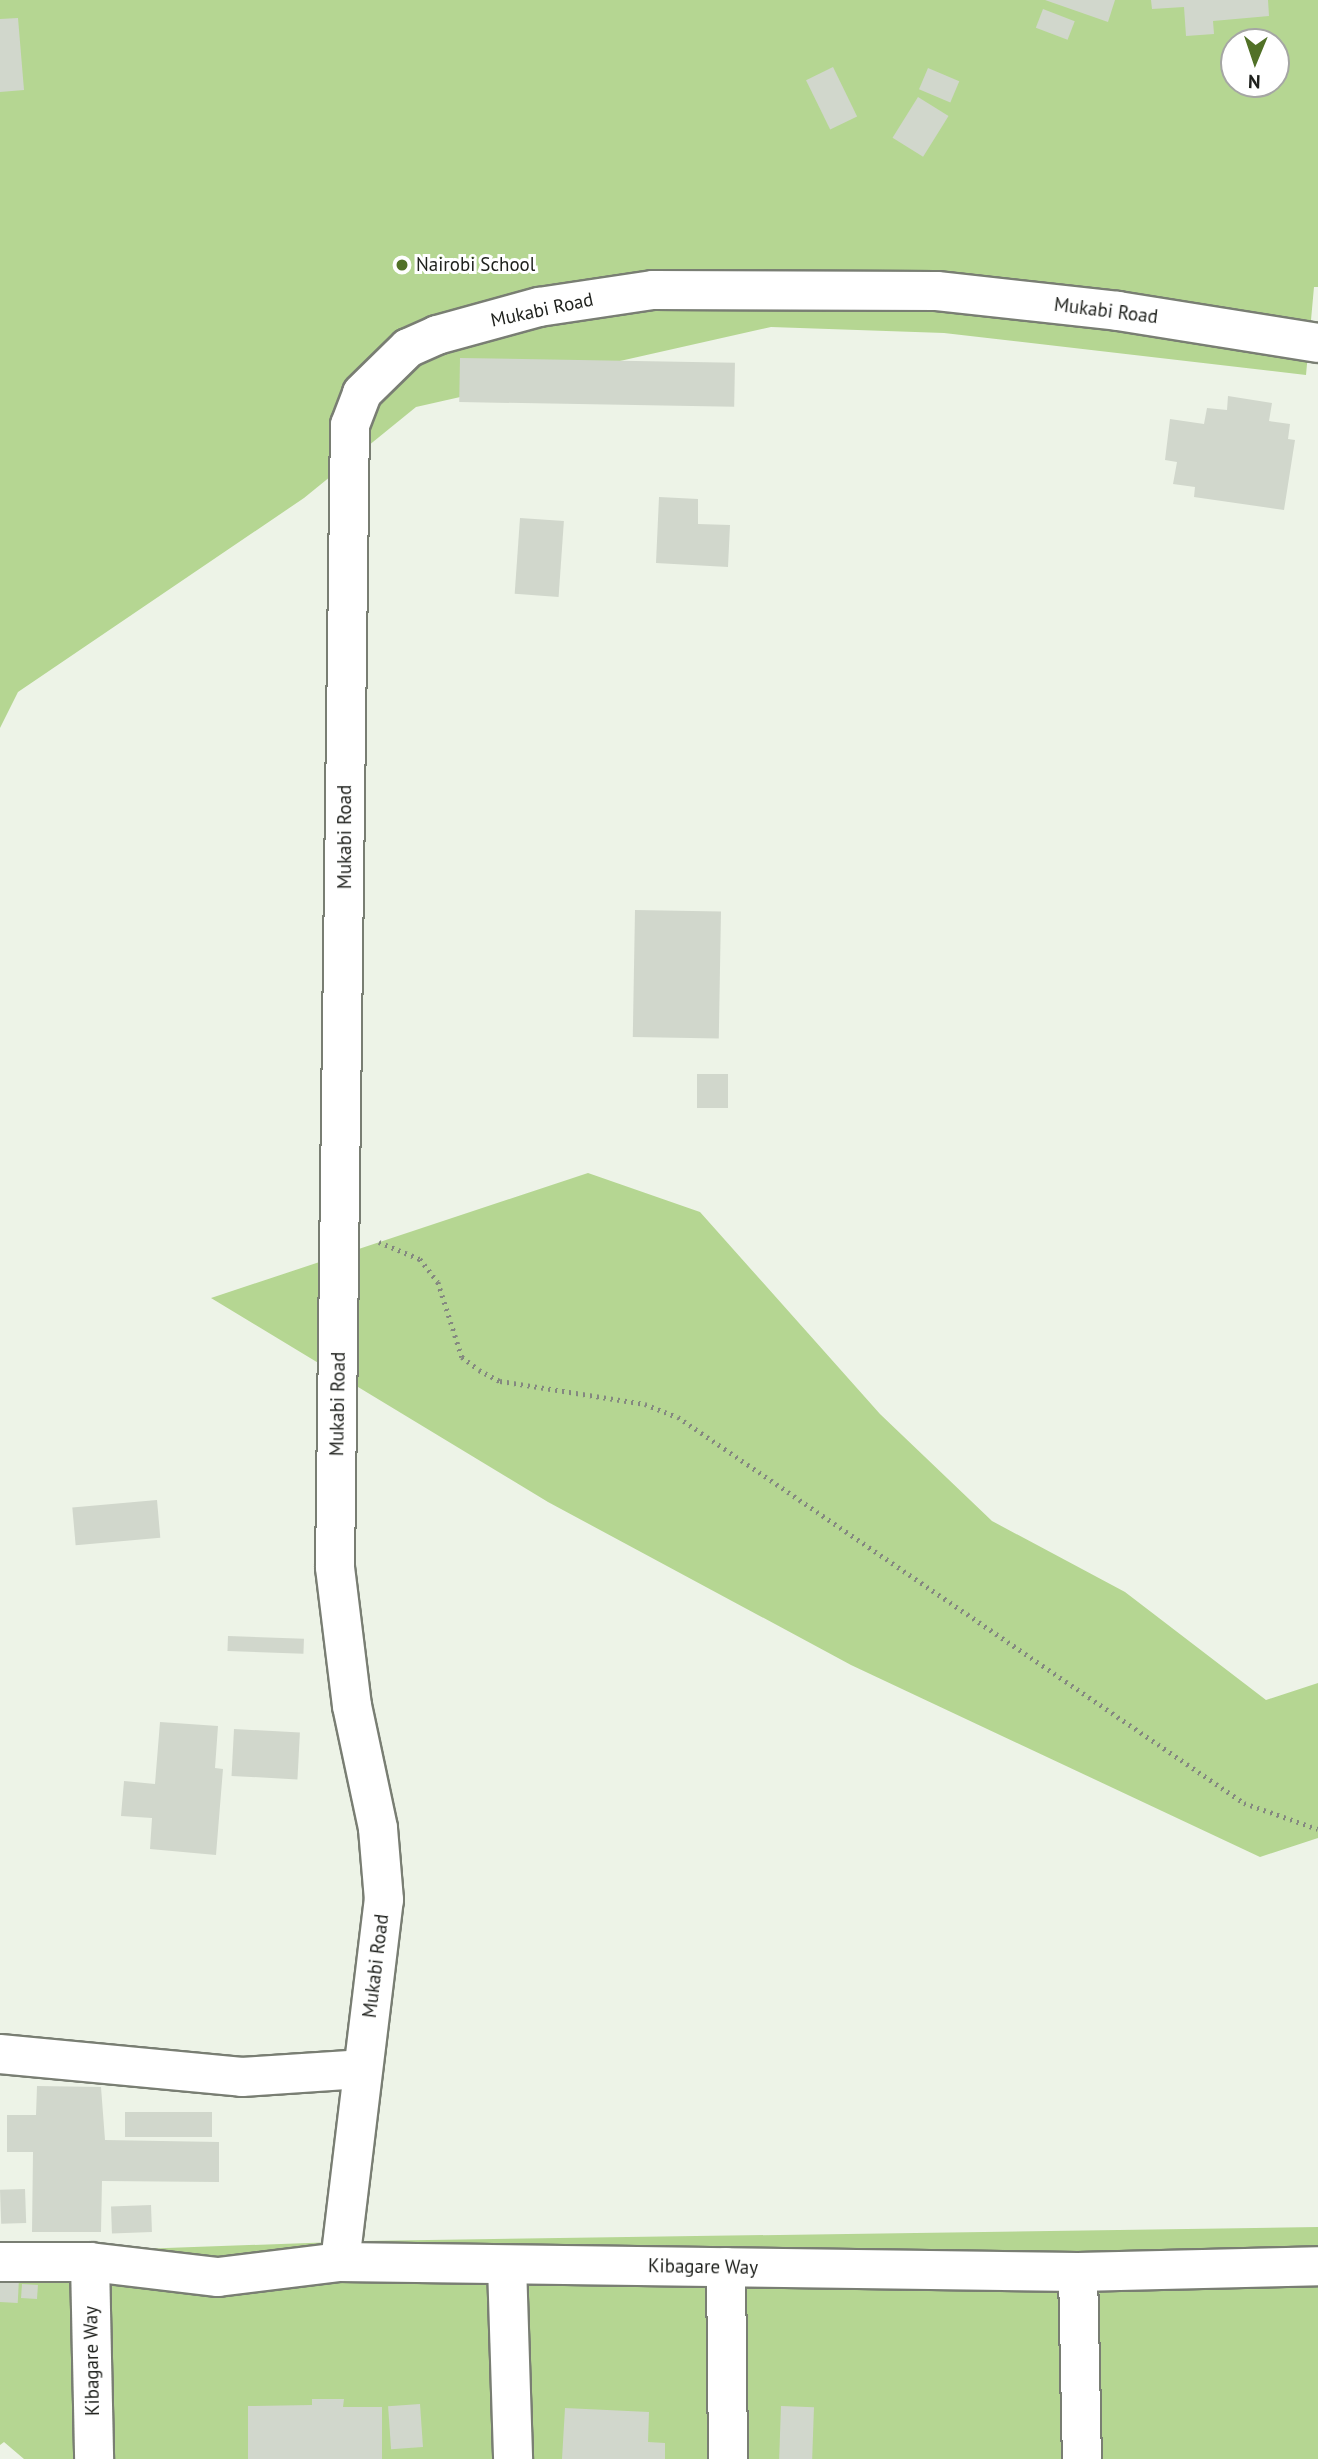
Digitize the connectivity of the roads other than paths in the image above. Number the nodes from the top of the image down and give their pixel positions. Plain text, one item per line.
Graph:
1 (1318, 343) edge
2 (0, 2054) edge
3 (361, 2070) junction
4 (0, 2262) edge
5 (90, 2262) junction
6 (340, 2262) junction
7 (507, 2265) junction
8 (1318, 2266) edge
9 (726, 2267) junction
10 (1078, 2272) junction
11 (94, 2459) edge
12 (513, 2459) edge
13 (728, 2459) edge
14 (1082, 2459) edge

1 - 3 street, Mukabi Road
2 - 3 street
3 - 6 street, Mukabi Road
4 - 5 street, Kibagare Way
5 - 6 street, Kibagare Way
5 - 11 street, Kibagare Way
6 - 7 street, Kibagare Way
7 - 9 street, Kibagare Way
7 - 12 street
8 - 10 street, Kibagare Way
9 - 10 street, Kibagare Way
9 - 13 street
10 - 14 street

